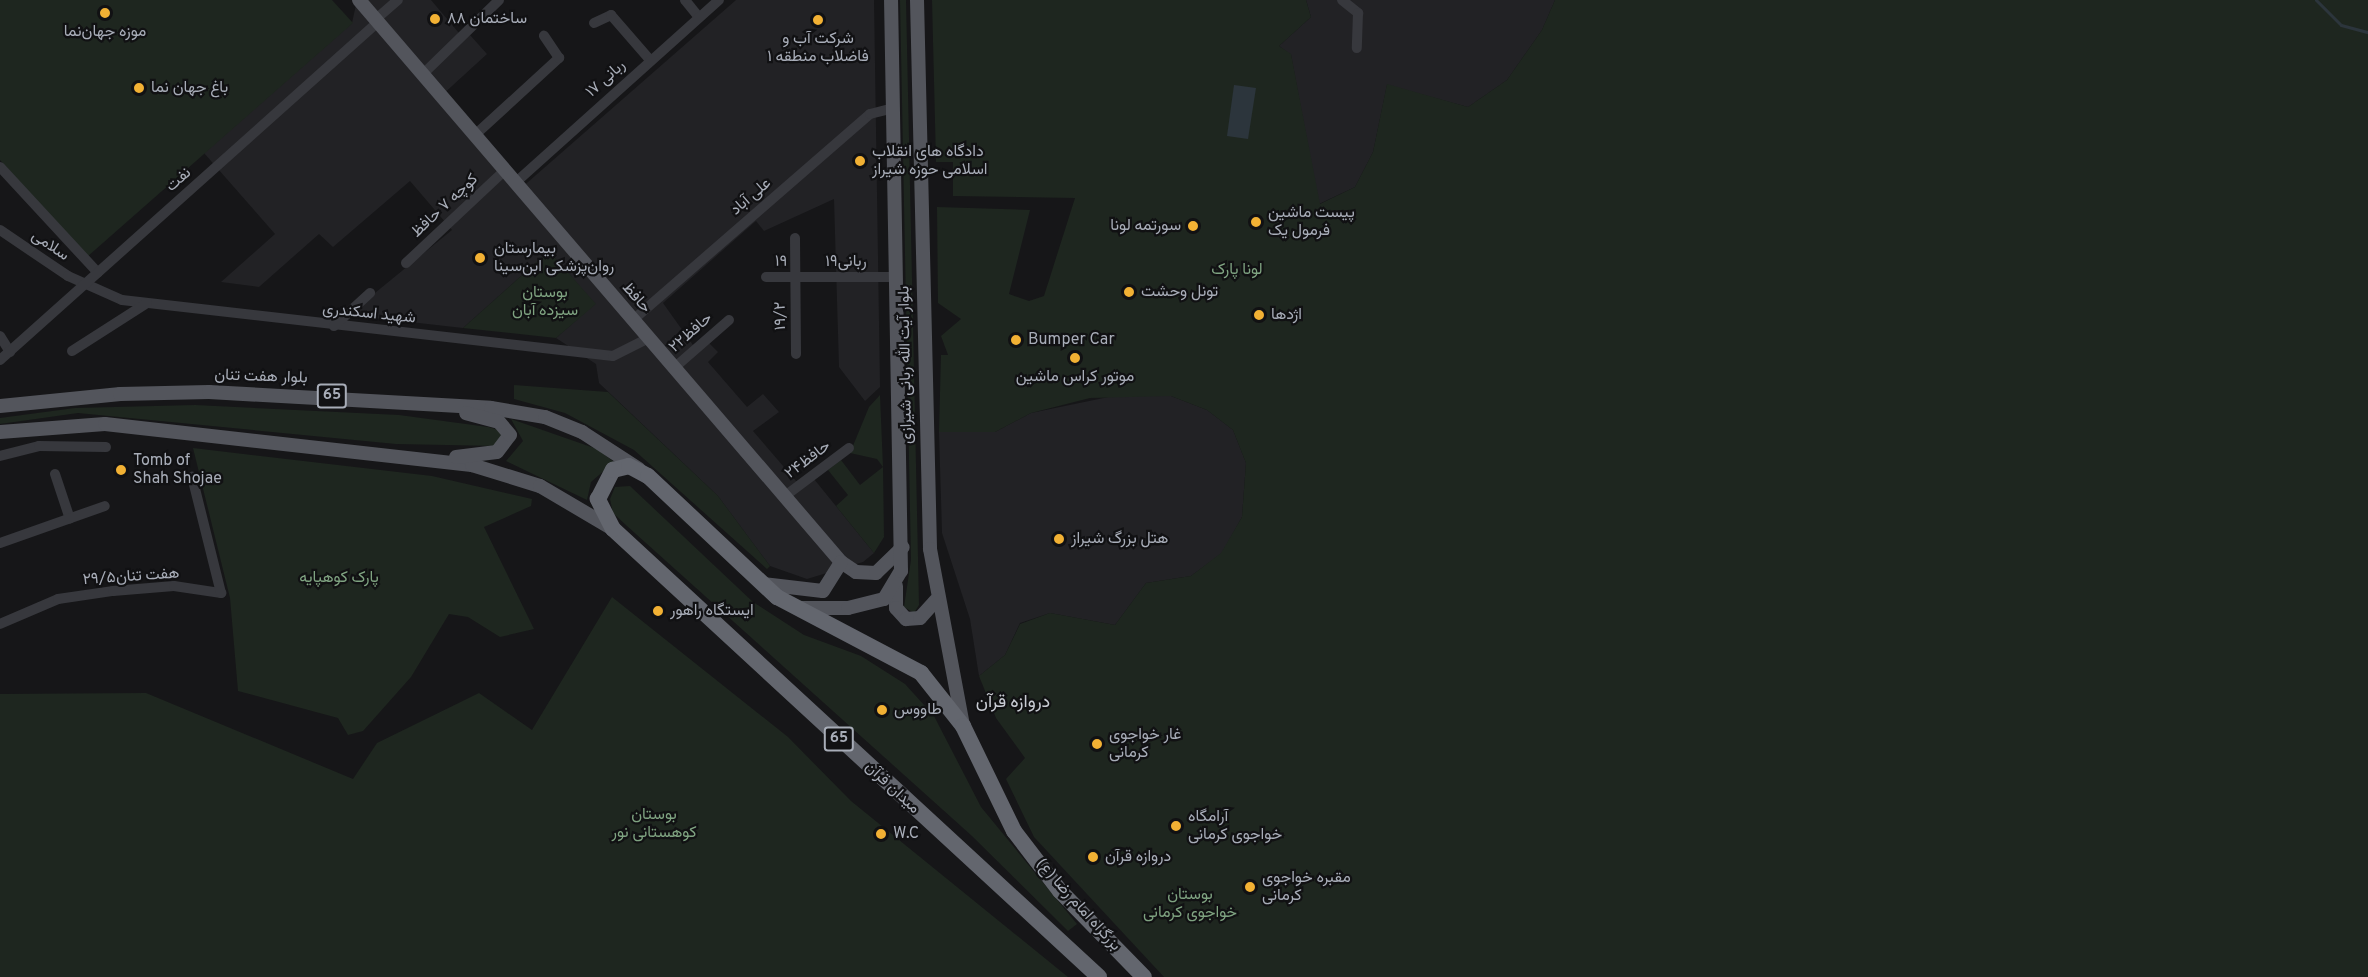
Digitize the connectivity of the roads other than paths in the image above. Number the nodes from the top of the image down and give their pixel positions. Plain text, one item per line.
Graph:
1 (359, 0) edge
2 (398, 0) edge
3 (500, 0) edge
4 (686, 0) edge
5 (719, 0) edge
6 (891, 0) edge
7 (917, 0) edge
8 (1342, 0) edge
9 (699, 16) junction
10 (377, 20) junction
11 (594, 24) dead end
12 (544, 36) dead end
13 (1357, 48) dead end
14 (650, 60) junction
15 (423, 74) junction
16 (894, 108) junction
17 (476, 134) junction
18 (0, 167) edge
19 (504, 171) junction
20 (515, 183) junction
21 (0, 230) edge
22 (795, 238) dead end
23 (406, 263) dead end
24 (98, 273) junction
25 (766, 277) dead end
26 (897, 277) junction
27 (795, 278) junction
28 (84, 285) junction
29 (370, 293) dead end
30 (147, 303) junction
31 (633, 320) junction
32 (729, 320) dead end
33 (334, 326) junction
34 (0, 336) edge
35 (648, 338) junction
36 (72, 351) dead end
37 (10, 352) junction
38 (796, 354) dead end
39 (0, 360) edge
40 (674, 368) junction
41 (0, 406) edge
42 (441, 406) junction
43 (0, 432) edge
44 (106, 447) dead end
45 (849, 448) dead end
46 (0, 456) edge
47 (436, 459) junction
48 (55, 474) dead end
49 (648, 476) junction
50 (192, 477) dead end
51 (785, 496) junction
52 (105, 507) dead end
53 (70, 519) junction
54 (613, 529) junction
55 (0, 543) edge
56 (903, 547) junction
57 (841, 562) junction
58 (757, 583) junction
59 (896, 586) junction
60 (936, 600) junction
61 (798, 608) junction
62 (0, 624) edge
63 (963, 726) junction
64 (1066, 948) joint
65 (1099, 977) edge
66 (1144, 977) edge

1 - 10 main road, حافظ
2 - 10 street, نفت
3 - 15 street
4 - 9 street
5 - 9 street, ربانی ۱۷
6 - 16 main road, بلوار آیت الله ربانی شیرازی
7 - 60 main road, بلوار آیت الله ربانی شیرازی
8 - 13 street
9 - 14 street, ربانی ۱۷
10 - 15 main road, حافظ
10 - 24 street, نفت
11 - 14 street
12 - 17 street
14 - 20 street, ربانی ۱۷
15 - 17 main road, حافظ
16 - 26 main road, بلوار آیت الله ربانی شیرازی
16 - 31 street, علی آباد
17 - 19 main road, حافظ
18 - 24 street
19 - 20 main road, حافظ
19 - 23 street, کوچه ۷ حافظ
20 - 31 main road, حافظ
21 - 28 street, سلامی
22 - 27 street, ۱۹/۲
24 - 28 street, نفت
25 - 27 street, ۱۹
26 - 27 street, ربانی۱۹
26 - 56 main road, بلوار آیت الله ربانی شیرازی
27 - 38 street, ۱۹/۲
28 - 30 street, شهید اسکندری
28 - 37 street, نفت
29 - 33 street
30 - 33 street, شهید اسکندری
30 - 36 street
31 - 35 main road, حافظ
32 - 40 street, حافظ۲۲
33 - 35 street, شهید اسکندری
34 - 37 street
35 - 40 main road, حافظ
37 - 39 street, نفت
40 - 51 main road, حافظ
41 - 42 main road, بلوار هفت تنان / 65
42 - 47 main road
42 - 49 main road, بلوار هفت تنان / 65
43 - 47 main road, 65
44 - 46 street
45 - 51 street, حافظ۲۴
47 - 54 main road, 65
48 - 53 street
49 - 54 highway, 65
49 - 58 highway, 65
50 - 62 street, ۲۹/۵هفت تنان
51 - 57 main road, حافظ
52 - 53 street
53 - 55 street
54 - 64 highway, میدان قرآن / 65
56 - 57 main road
56 - 59 main road, بلوار آیت الله ربانی شیرازی
57 - 58 main road
58 - 61 highway, 65
59 - 60 main road
59 - 61 main road
60 - 63 main road, بلوار آیت الله ربانی شیرازی
61 - 63 highway, 65
63 - 66 highway, بزرگراه امام رضا (ع) / 65
64 - 65 highway, بزرگراه امام رضا (ع) / 65

